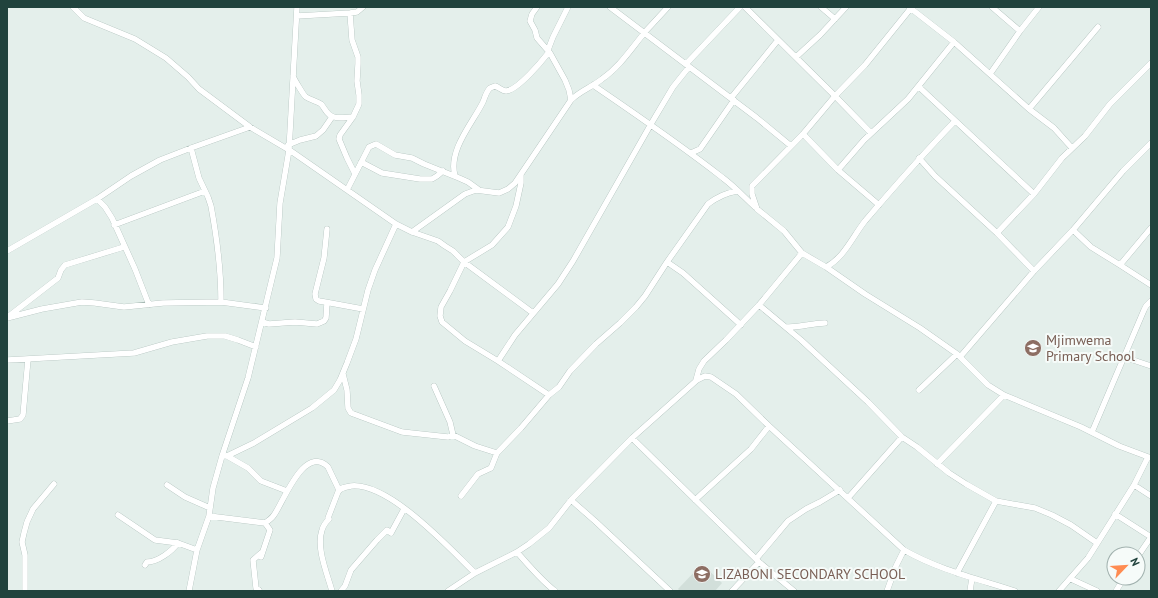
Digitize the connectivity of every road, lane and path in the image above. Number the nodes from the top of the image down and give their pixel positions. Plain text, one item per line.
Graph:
1 (73, 7) edge
2 (297, 7) edge
3 (334, 7) edge
4 (363, 7) edge
5 (537, 7) edge
6 (568, 7) edge
7 (610, 7) edge
8 (668, 7) edge
9 (740, 7) edge
10 (745, 7) edge
11 (821, 7) edge
12 (846, 7) edge
13 (992, 7) edge
14 (1039, 7) edge
15 (912, 8) edge
16 (350, 13) junction
17 (334, 14) junction
18 (297, 16) junction
19 (835, 20) junction
20 (1098, 28) dead end
21 (1020, 31) junction
22 (644, 33) junction
23 (778, 40) junction
24 (954, 42) junction
25 (548, 51) junction
26 (796, 57) junction
27 (1151, 63) edge
28 (688, 66) junction
29 (990, 74) junction
30 (293, 76) junction
31 (593, 85) junction
32 (919, 87) junction
33 (835, 96) junction
34 (732, 99) junction
35 (571, 100) junction
36 (1029, 109) junction
37 (332, 117) junction
38 (353, 117) junction
39 (955, 121) junction
40 (651, 124) junction
41 (250, 127) junction
42 (871, 133) junction
43 (803, 134) junction
44 (1151, 143) edge
45 (791, 146) junction
46 (191, 148) junction
47 (288, 148) junction
48 (1072, 148) junction
49 (691, 153) junction
50 (919, 158) junction
51 (361, 162) junction
52 (838, 170) junction
53 (443, 171) junction
54 (355, 174) junction
55 (521, 175) junction
56 (455, 176) junction
57 (205, 190) junction
58 (347, 190) junction
59 (481, 191) junction
60 (737, 191) junction
61 (1034, 194) junction
62 (97, 199) junction
63 (879, 205) junction
64 (757, 209) junction
65 (396, 224) junction
66 (114, 225) junction
67 (1151, 228) edge
68 (327, 229) dead end
69 (1072, 230) junction
70 (412, 232) junction
71 (997, 234) junction
72 (124, 247) junction
73 (7, 251) edge
74 (802, 253) junction
75 (464, 262) junction
76 (667, 262) junction
77 (1120, 265) junction
78 (826, 267) junction
79 (1034, 271) junction
80 (1151, 285) edge
81 (1151, 301) edge
82 (221, 302) junction
83 (327, 303) junction
84 (149, 305) junction
85 (759, 305) junction
86 (266, 308) junction
87 (363, 309) junction
88 (533, 314) junction
89 (7, 318) edge
90 (262, 322) junction
91 (825, 323) dead end
92 (741, 325) junction
93 (785, 327) junction
94 (256, 347) junction
95 (959, 356) junction
96 (1124, 357) junction
97 (28, 359) junction
98 (7, 360) edge
99 (498, 361) junction
100 (1151, 366) edge
101 (343, 374) junction
102 (696, 381) junction
103 (434, 386) dead end
104 (919, 390) dead end
105 (550, 395) junction
106 (1004, 395) junction
107 (7, 421) edge
108 (770, 426) junction
109 (1092, 432) junction
110 (453, 435) junction
111 (902, 437) junction
112 (632, 438) junction
113 (497, 453) junction
114 (224, 456) junction
115 (1149, 457) edge
116 (938, 464) junction
117 (54, 484) dead end
118 (167, 485) dead end
119 (1134, 485) junction
120 (339, 490) junction
121 (840, 490) junction
122 (287, 491) junction
123 (461, 496) dead end
124 (1151, 496) edge
125 (848, 498) junction
126 (570, 500) junction
127 (695, 500) junction
128 (996, 501) junction
129 (210, 508) junction
130 (404, 509) junction
131 (1116, 514) junction
132 (118, 515) dead end
133 (209, 516) junction
134 (265, 523) junction
135 (1151, 537) edge
136 (178, 543) junction
137 (1097, 543) junction
138 (1145, 546) edge
139 (197, 550) junction
140 (904, 550) junction
141 (263, 551) junction
142 (517, 552) junction
143 (261, 557) dead end
144 (758, 560) junction
145 (145, 565) dead end
146 (475, 573) junction
147 (957, 573) junction
148 (972, 578) junction
149 (1070, 579) junction
150 (260, 590) edge
151 (25, 591) edge
152 (189, 591) edge
153 (332, 591) edge
154 (340, 591) edge
155 (449, 591) edge
156 (555, 591) edge
157 (670, 591) edge
158 (732, 591) edge
159 (794, 591) edge
160 (887, 591) edge
161 (970, 591) edge
162 (1015, 591) edge
163 (1059, 591) edge
164 (1097, 591) edge

1 - 41 street
2 - 18 street
3 - 17 street
4 - 16 street
5 - 25 street
6 - 25 street
7 - 22 street
8 - 22 street
9 - 28 street
10 - 23 street
11 - 19 street
12 - 19 street
13 - 21 street
14 - 21 street
15 - 24 street
15 - 33 street
16 - 17 street
16 - 38 street
17 - 18 street
18 - 30 street
19 - 26 street
20 - 36 street
21 - 29 street
22 - 28 street
22 - 31 street
23 - 26 street
23 - 34 street
24 - 29 street
24 - 32 street
25 - 35 street
25 - 56 street
26 - 33 street
27 - 48 street
28 - 34 street
28 - 40 street
29 - 36 street
30 - 37 street
30 - 47 street
31 - 35 street
31 - 40 street
32 - 39 street
32 - 42 street
33 - 42 street
33 - 43 street
34 - 45 street
34 - 49 street
35 - 55 street
36 - 48 street
37 - 38 street
37 - 47 street
38 - 54 street
39 - 50 street
39 - 61 street
40 - 49 street
40 - 88 street
41 - 46 street
41 - 47 street
42 - 52 street
43 - 45 street
43 - 52 street
44 - 69 street
45 - 64 street
46 - 57 street
46 - 62 street
47 - 58 street
47 - 86 street
48 - 61 street
49 - 60 street
50 - 63 street
50 - 71 street
51 - 53 street
51 - 53 street
51 - 54 street
52 - 63 street
53 - 56 street
54 - 58 street
55 - 59 street
55 - 75 street
56 - 59 street
57 - 66 street
57 - 82 street
58 - 65 street
59 - 70 street
60 - 64 street
60 - 76 street
61 - 71 street
62 - 66 street
62 - 73 street
63 - 78 street
64 - 74 street
65 - 70 street
65 - 87 street
66 - 72 street
67 - 77 street
68 - 83 street
69 - 77 street
69 - 79 street
70 - 75 street
71 - 79 street
72 - 84 street
72 - 89 street
74 - 78 street
74 - 85 street
75 - 88 street
75 - 99 street
76 - 92 street
76 - 105 street
77 - 80 street
78 - 95 street
79 - 95 street
81 - 96 street
82 - 84 street
82 - 86 street
83 - 87 street
83 - 90 street
84 - 89 street
85 - 92 street
85 - 93 street
86 - 90 street
87 - 101 street
88 - 99 street
90 - 94 street
91 - 93 street
92 - 102 street
93 - 111 street
94 - 97 street
94 - 114 street
95 - 104 street
95 - 106 street
96 - 100 street
96 - 109 street
97 - 98 street
97 - 107 street
99 - 105 street
101 - 110 street
101 - 114 street
102 - 108 street
102 - 112 street
103 - 110 street
105 - 113 street
106 - 109 street
106 - 116 street
108 - 121 street
108 - 127 street
109 - 115 street
110 - 113 street
111 - 116 street
111 - 125 street
112 - 126 street
112 - 127 street
113 - 123 street
114 - 122 street
114 - 129 street
115 - 119 street
116 - 128 street
117 - 151 street
118 - 129 street
119 - 124 street
119 - 131 street
120 - 122 street
120 - 130 street
120 - 153 street
121 - 125 street
121 - 144 street
122 - 134 street
125 - 140 street
126 - 142 street
126 - 157 street
127 - 144 street
128 - 137 street
128 - 147 street
129 - 133 street
130 - 146 street
130 - 154 street
131 - 135 street
131 - 137 street
132 - 136 street
133 - 134 street
133 - 139 street
134 - 141 street
135 - 138 street
136 - 139 street
136 - 145 street
137 - 149 street
139 - 152 street
140 - 147 street
140 - 160 street
141 - 143 street
141 - 150 street
142 - 146 street
142 - 156 street
144 - 158 street
144 - 159 street
146 - 155 street
147 - 148 street
148 - 161 street
148 - 162 street
149 - 163 street
149 - 164 street

